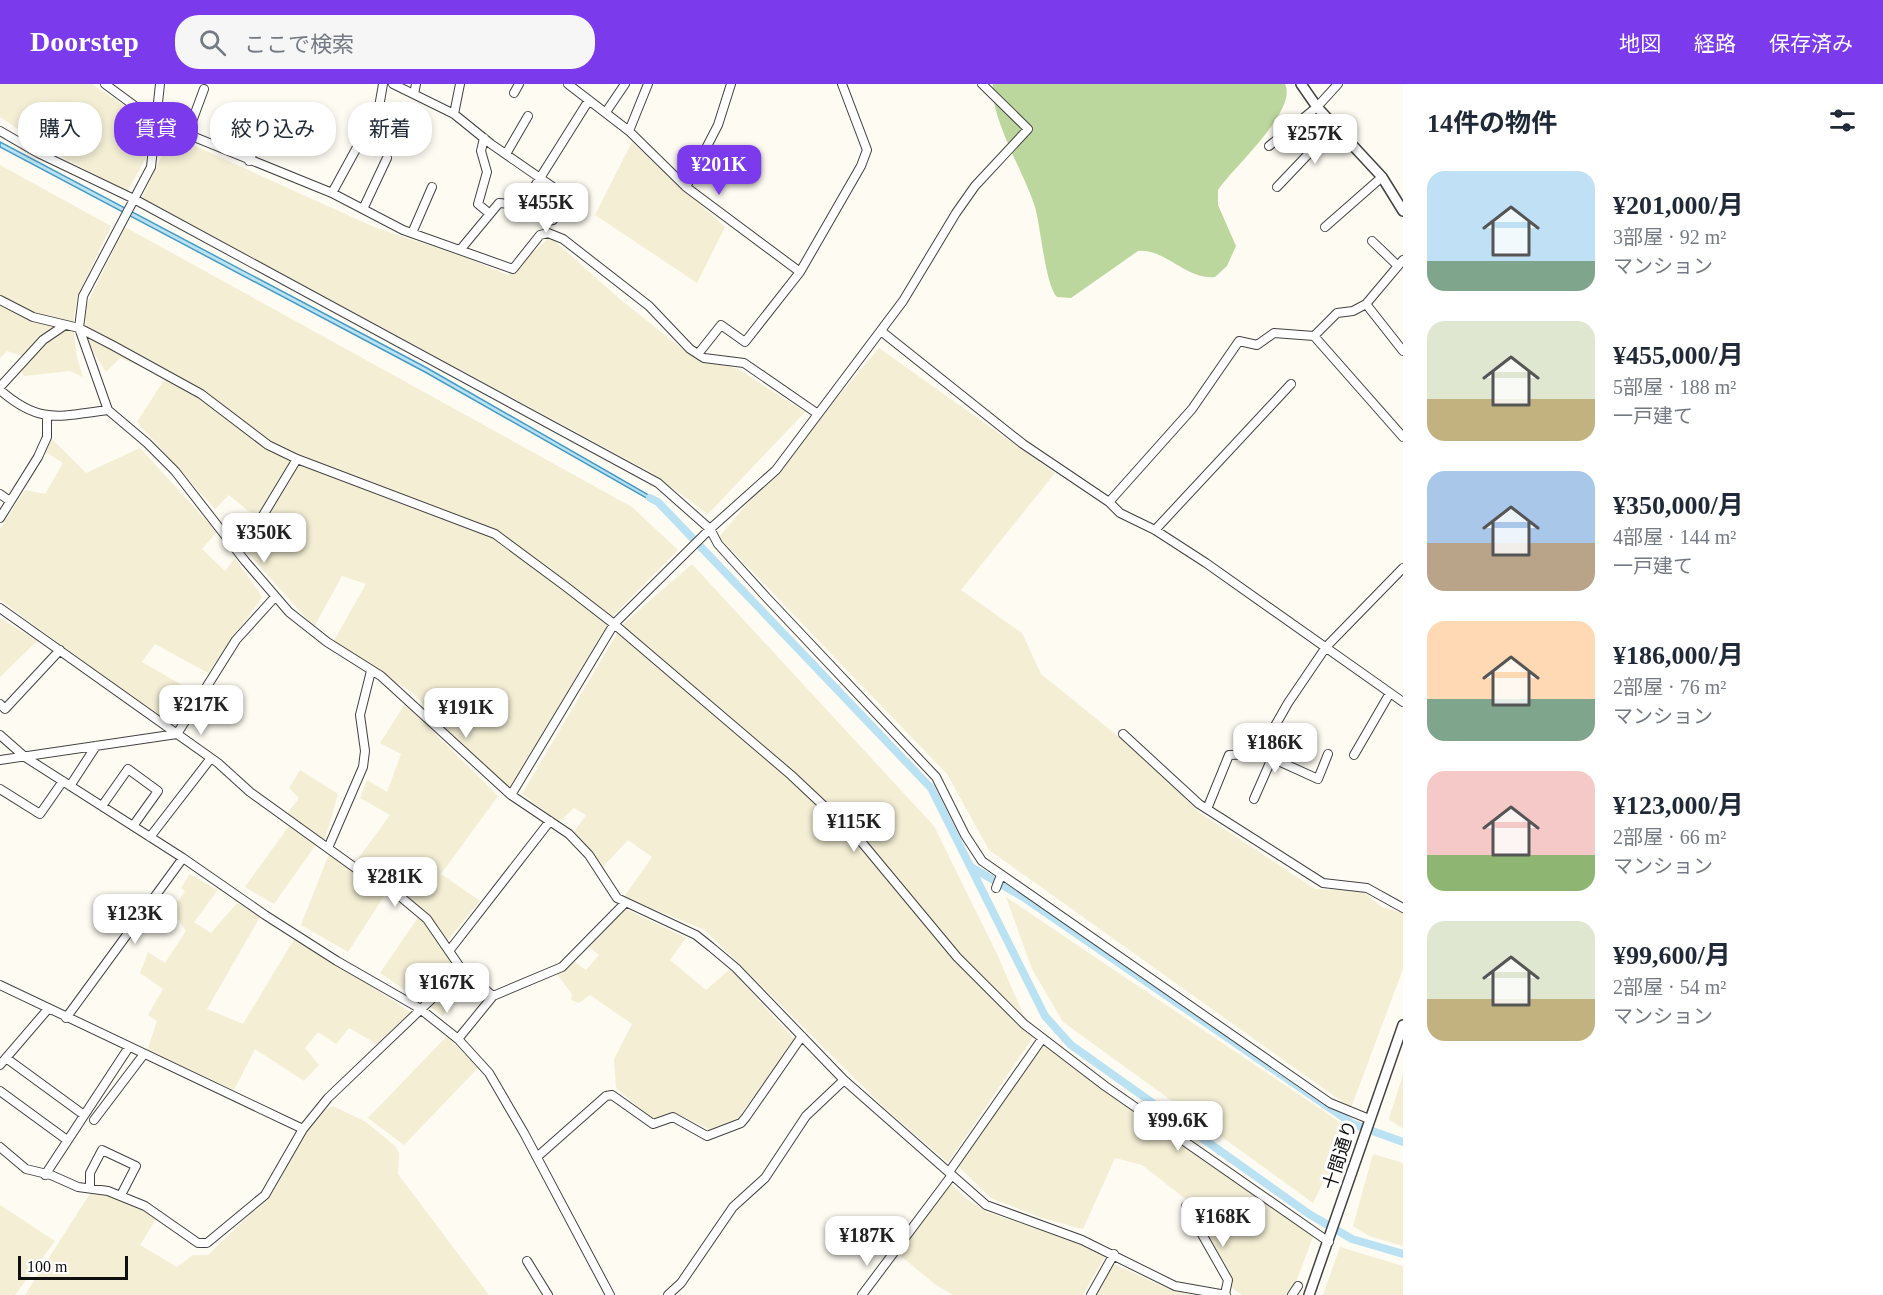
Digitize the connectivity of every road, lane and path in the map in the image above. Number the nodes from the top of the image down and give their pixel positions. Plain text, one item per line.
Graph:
1 (160, 84) edge
2 (383, 84) edge
3 (393, 84) edge
4 (416, 84) edge
5 (460, 84) edge
6 (519, 84) edge
7 (625, 84) edge
8 (648, 84) edge
9 (731, 84) edge
10 (842, 84) edge
11 (983, 84) edge
12 (1301, 84) edge
13 (1338, 84) edge
14 (108, 85) edge
15 (573, 86) edge
16 (204, 89) dead end
17 (514, 93) dead end
18 (414, 94) junction
19 (589, 100) junction
20 (130, 102) edge
21 (158, 102) edge
22 (198, 105) edge
23 (1317, 107) junction
24 (606, 112) junction
25 (454, 114) junction
26 (528, 116) dead end
27 (1335, 126) junction
28 (629, 130) junction
29 (0, 131) edge
30 (484, 138) junction
31 (198, 140) edge
32 (1269, 146) dead end
33 (506, 154) junction
34 (152, 156) edge
35 (251, 156) edge
36 (387, 158) dead end
37 (249, 161) junction
38 (539, 177) junction
39 (1382, 177) junction
40 (432, 187) dead end
41 (686, 187) junction
42 (1277, 187) dead end
43 (332, 193) junction
44 (134, 199) junction
45 (523, 205) junction
46 (363, 209) junction
47 (1403, 211) edge
48 (490, 214) junction
49 (1325, 227) dead end
50 (412, 233) junction
51 (1372, 241) dead end
52 (460, 250) junction
53 (1401, 263) edge
54 (800, 272) junction
55 (0, 300) edge
56 (1366, 304) junction
57 (65, 325) junction
58 (79, 328) junction
59 (881, 331) junction
60 (1314, 336) junction
61 (1403, 351) edge
62 (698, 354) junction
63 (1291, 384) dead end
64 (0, 388) edge
65 (108, 410) junction
66 (818, 414) junction
67 (47, 418) junction
68 (1403, 437) edge
69 (297, 459) junction
70 (0, 494) edge
71 (10, 501) junction
72 (1109, 502) junction
73 (0, 518) edge
74 (710, 529) junction
75 (1155, 530) junction
76 (234, 544) junction
77 (1403, 568) edge
78 (275, 597) junction
79 (0, 608) edge
80 (614, 624) junction
81 (1326, 647) junction
82 (60, 650) junction
83 (372, 671) junction
84 (1390, 693) junction
85 (1403, 702) edge
86 (0, 704) edge
87 (177, 734) junction
88 (1123, 734) dead end
89 (0, 735) edge
90 (96, 746) junction
91 (1259, 754) junction
92 (1328, 754) dead end
93 (1354, 755) dead end
94 (25, 756) junction
95 (211, 758) junction
96 (1272, 758) junction
97 (0, 760) edge
98 (67, 783) junction
99 (0, 789) edge
100 (511, 795) junction
101 (1254, 799) dead end
102 (102, 806) junction
103 (1208, 809) junction
104 (550, 821) junction
105 (133, 826) junction
106 (150, 837) junction
107 (328, 848) junction
108 (183, 858) junction
109 (1001, 875) junction
110 (996, 888) dead end
111 (625, 903) junction
112 (1403, 908) edge
113 (449, 951) junction
114 (462, 970) junction
115 (0, 985) edge
116 (493, 996) junction
117 (419, 1008) junction
118 (48, 1009) junction
119 (66, 1018) junction
120 (1403, 1025) edge
121 (802, 1036) junction
122 (458, 1039) junction
123 (1042, 1039) junction
124 (129, 1047) junction
125 (144, 1054) junction
126 (6, 1058) junction
127 (0, 1065) edge
128 (844, 1080) junction
129 (0, 1091) edge
130 (84, 1114) junction
131 (94, 1120) dead end
132 (1369, 1121) junction
133 (303, 1129) junction
134 (67, 1140) junction
135 (0, 1147) edge
136 (537, 1157) junction
137 (951, 1173) junction
138 (45, 1174) junction
139 (90, 1188) junction
140 (121, 1195) junction
141 (1186, 1206) dead end
142 (1330, 1238) junction
143 (1114, 1254) junction
144 (527, 1261) dead end
145 (1298, 1286) dead end
146 (548, 1295) edge
147 (610, 1295) edge
148 (668, 1295) edge
149 (862, 1295) edge
150 (1091, 1295) edge
151 (1226, 1295) edge
152 (1292, 1295) edge
153 (1309, 1295) edge

1 - 21 street
2 - 43 street
3 - 18 street
4 - 18 street
5 - 25 street
6 - 17 street
7 - 24 street
8 - 28 street
9 - 41 street
10 - 54 street
11 - 59 street
12 - 23 street
13 - 23 street
14 - 20 street
15 - 19 street
16 - 22 street
18 - 25 street
19 - 24 street
19 - 38 street
23 - 27 street
23 - 32 street
24 - 28 street
25 - 30 street
26 - 33 street
27 - 39 street
27 - 42 street
28 - 41 street
29 - 44 street
30 - 33 street
30 - 48 street
31 - 37 street
33 - 38 street
34 - 44 street
35 - 37 street
36 - 46 street
37 - 43 street
38 - 45 street
38 - 45 street
39 - 47 street
39 - 49 street
40 - 50 street
41 - 54 street
43 - 46 street
44 - 58 street
44 - 74 street
45 - 48 street
46 - 50 street
48 - 52 street
50 - 52 street
51 - 53 street
52 - 62 street
53 - 56 street
54 - 62 street
55 - 57 street
56 - 60 street
56 - 61 street
57 - 58 street
57 - 64 street
58 - 65 street
58 - 69 street
59 - 66 street
59 - 72 street
60 - 68 street
60 - 72 street
62 - 66 street
63 - 75 street
64 - 67 street
65 - 67 street
65 - 76 street
66 - 74 street
67 - 71 street
69 - 76 street
69 - 80 street
70 - 71 street
71 - 73 street
72 - 75 street
74 - 80 street
74 - 109 street
75 - 81 street
76 - 78 street
77 - 81 street
78 - 83 street
78 - 87 street
79 - 82 street
80 - 100 street
80 - 123 street
81 - 84 street
81 - 91 street
82 - 86 street
82 - 87 street
83 - 100 street
83 - 107 street
84 - 85 street
84 - 93 street
87 - 90 street
87 - 95 street
88 - 103 street
89 - 94 street
90 - 94 street
90 - 98 street
91 - 96 street
91 - 103 street
92 - 96 street
94 - 97 street
94 - 98 street
95 - 106 street
95 - 107 street
96 - 101 street
98 - 99 street
98 - 102 street
100 - 104 street
102 - 105 street
102 - 105 street
103 - 112 street
104 - 111 street
104 - 113 street
105 - 106 street
106 - 108 street
107 - 113 street
108 - 117 street
108 - 119 street
109 - 110 street
109 - 132 street
111 - 116 street
111 - 121 street
113 - 114 street
114 - 116 street
114 - 117 street
115 - 118 street
116 - 122 street
117 - 122 street
117 - 133 street
118 - 119 street
118 - 126 street
119 - 124 street
120 - 132 street, 十間通り
121 - 128 street
121 - 136 street
122 - 136 street
123 - 137 street
123 - 142 street
124 - 125 street
124 - 130 street
125 - 131 street
125 - 133 street
126 - 127 street
126 - 130 street
128 - 137 street
128 - 148 street
129 - 134 street
130 - 134 street
132 - 142 street, 十間通り
133 - 140 street
134 - 138 street
135 - 138 street
136 - 147 street
137 - 143 street
137 - 149 street
138 - 139 street
139 - 140 street
139 - 140 street
141 - 151 street
142 - 153 street, 十間通り
143 - 150 street
143 - 151 street
144 - 146 street
145 - 152 street

